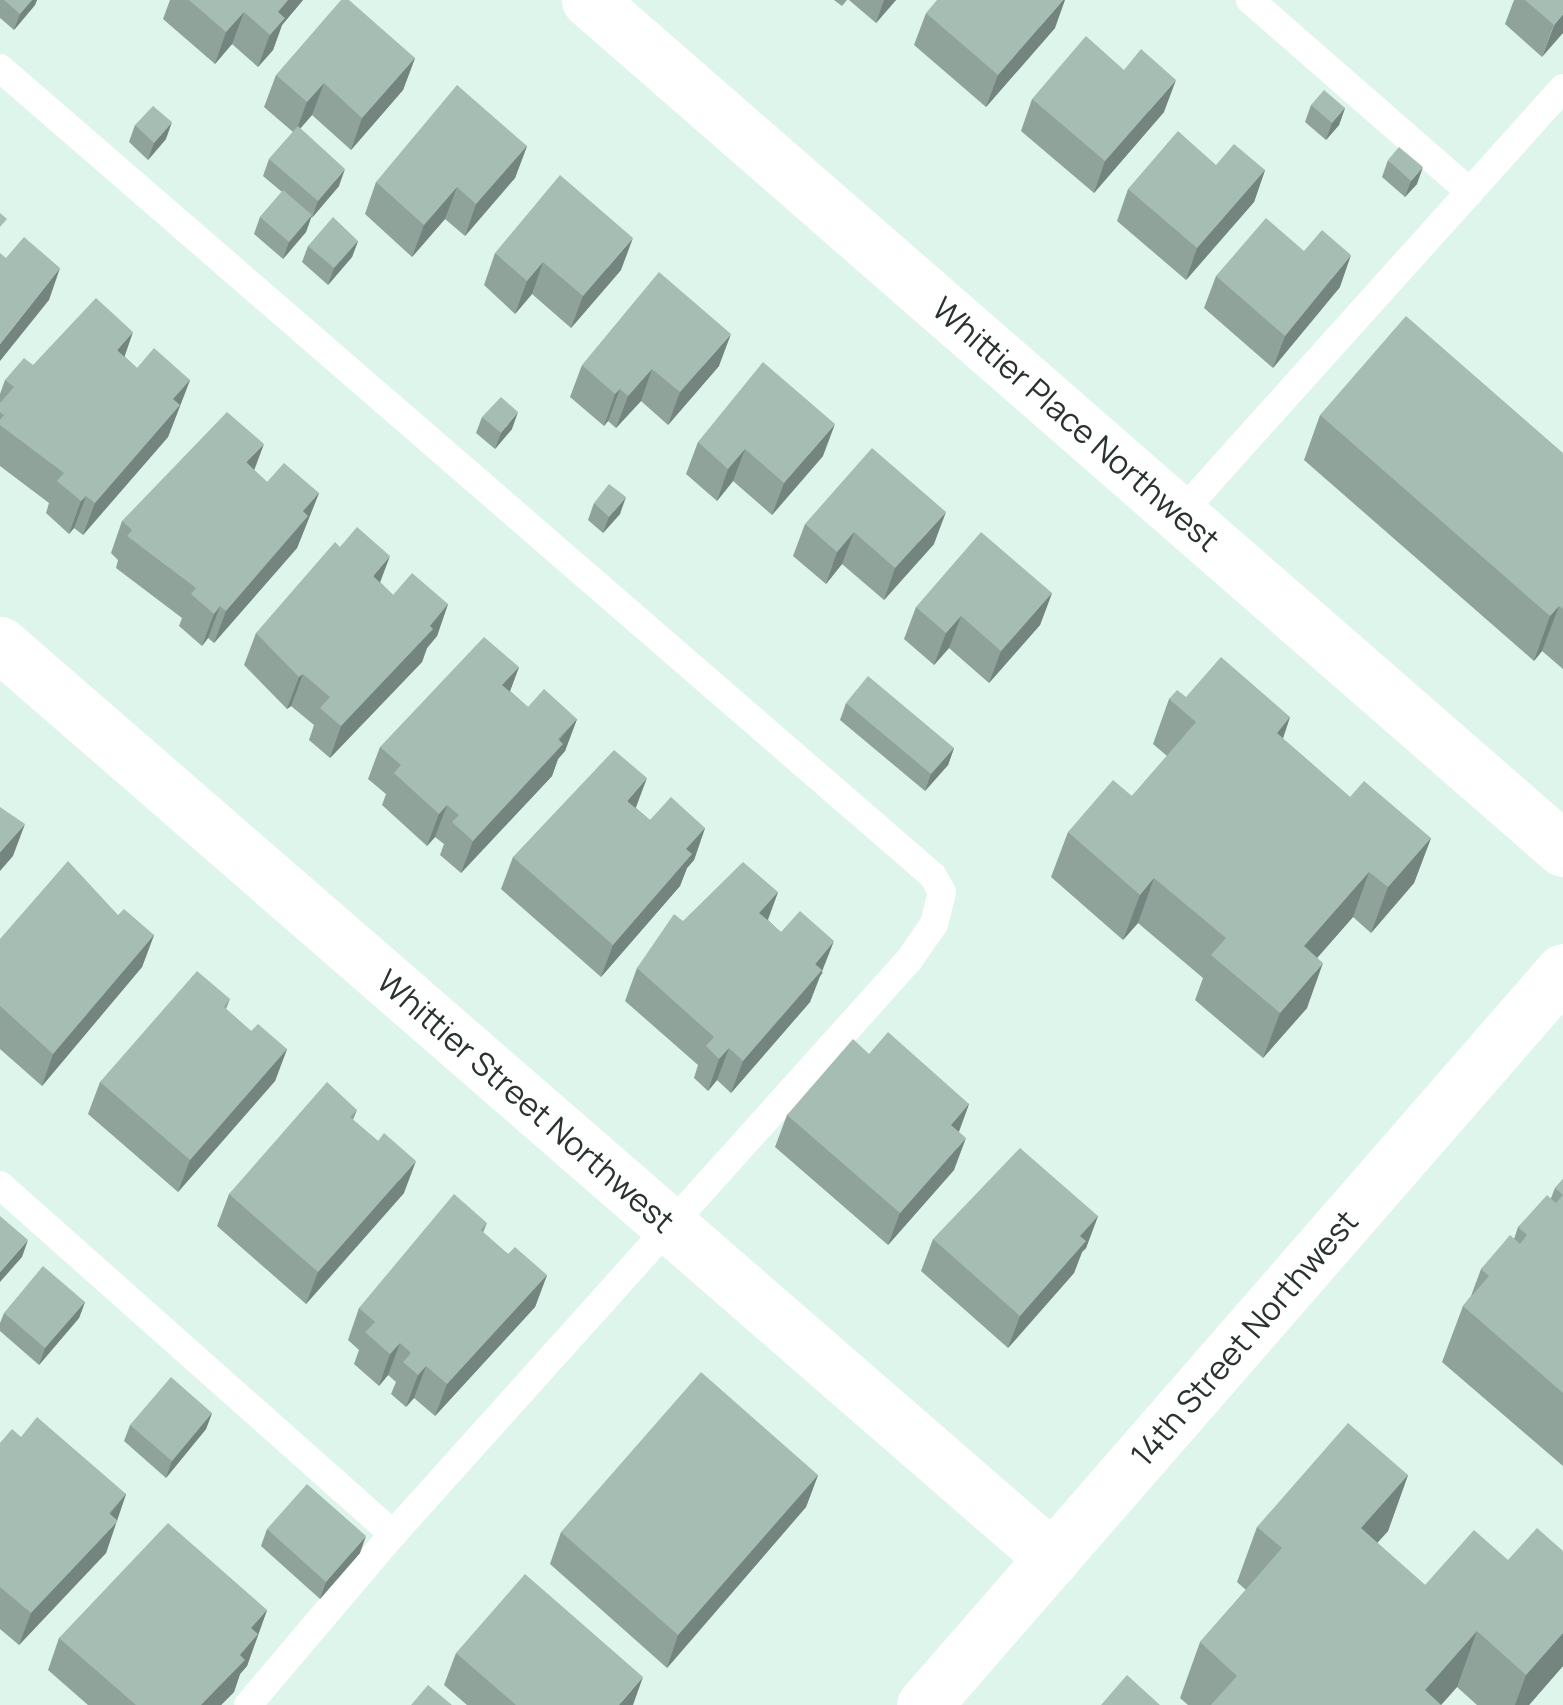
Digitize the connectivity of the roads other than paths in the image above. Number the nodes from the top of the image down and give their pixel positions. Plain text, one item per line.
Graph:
1 (589, 0) edge
2 (1250, 0) edge
3 (0, 68) edge
4 (1563, 88) edge
5 (1470, 192) junction
6 (1180, 514) junction
7 (0, 644) edge
8 (1563, 849) edge
9 (1563, 971) edge
10 (0, 1185) edge
11 (671, 1227) junction
12 (393, 1534) junction
13 (1052, 1558) junction
14 (248, 1705) edge
15 (924, 1705) edge

1 - 6 street, Whittier Place Northwest
2 - 5 lane
3 - 11 lane
4 - 5 lane
5 - 6 lane
6 - 8 street, Whittier Place Northwest
7 - 11 street, Whittier Street Northwest
9 - 13 street, 14th Street Northwest
10 - 12 lane
11 - 12 lane
11 - 13 street, Whittier Street Northwest
12 - 14 lane
13 - 15 street, 14th Street Northwest

